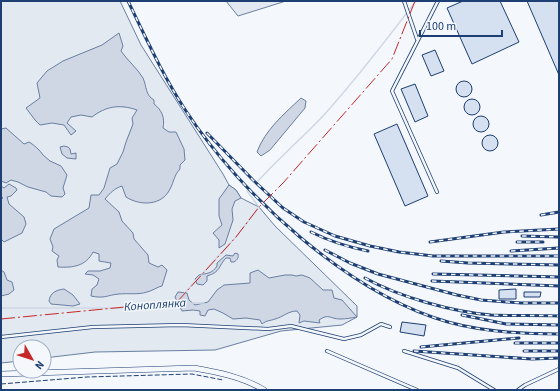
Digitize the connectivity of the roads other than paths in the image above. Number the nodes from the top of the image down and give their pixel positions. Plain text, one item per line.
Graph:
1 (404, 1) edge
2 (438, 1) edge
3 (418, 40) junction
4 (437, 192) dead end
5 (390, 327) dead end
6 (1, 337) edge
7 (327, 351) dead end
8 (404, 351) dead end
9 (559, 370) edge
10 (1, 374) edge
11 (264, 390) edge
12 (418, 390) edge
13 (494, 390) edge
14 (518, 390) edge

1 - 3 lane
2 - 3 lane
3 - 4 lane
5 - 6 lane
7 - 12 lane
8 - 13 lane
9 - 14 lane
10 - 11 street

